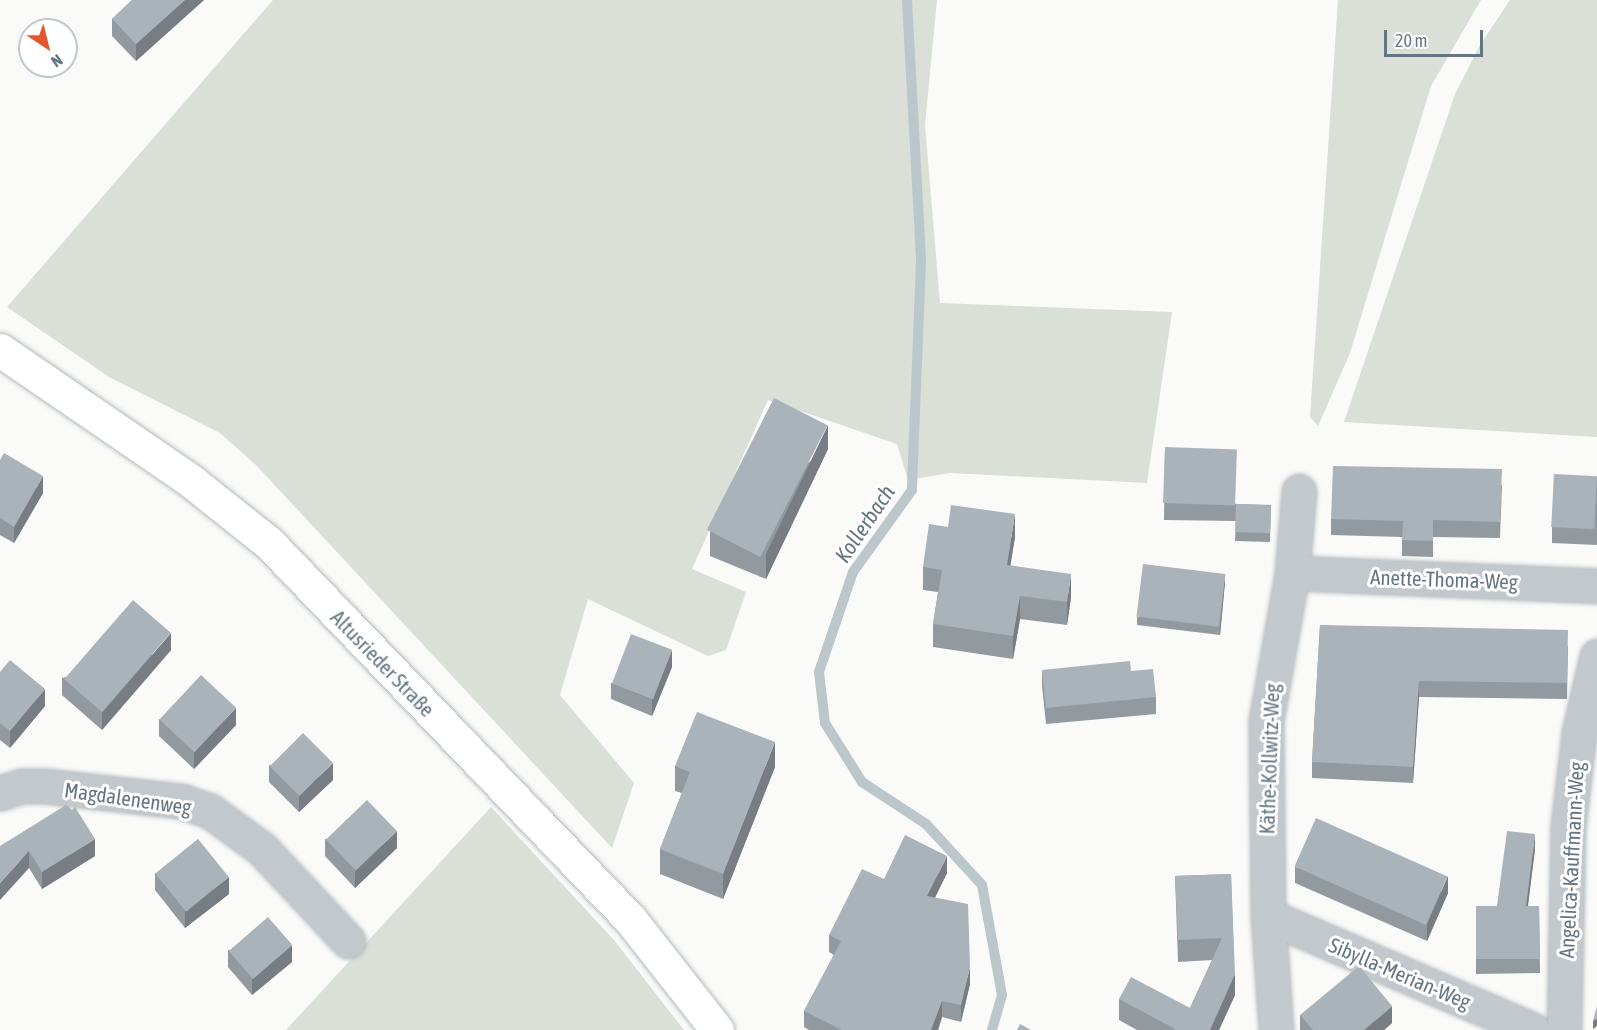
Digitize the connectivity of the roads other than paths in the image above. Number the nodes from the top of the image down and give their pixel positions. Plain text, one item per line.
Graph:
1 (0, 350) edge
2 (1299, 491) dead end
3 (1292, 573) junction
4 (1597, 586) edge
5 (1597, 656) edge
6 (0, 794) edge
7 (1268, 916) junction
8 (348, 941) dead end
9 (717, 1030) edge
10 (1276, 1030) edge
11 (1533, 1030) edge
12 (1564, 1030) edge

1 - 9 main road, Altusrieder Straße
2 - 3 street, Käthe-Kollwitz-Weg
3 - 4 street, Anette-Thoma-Weg
3 - 7 street, Käthe-Kollwitz-Weg
5 - 12 street, Angelica-Kauffmann-Weg
6 - 8 street, Magdalenenweg
7 - 10 street, Käthe-Kollwitz-Weg
7 - 11 street, Sibylla-Merian-Weg

